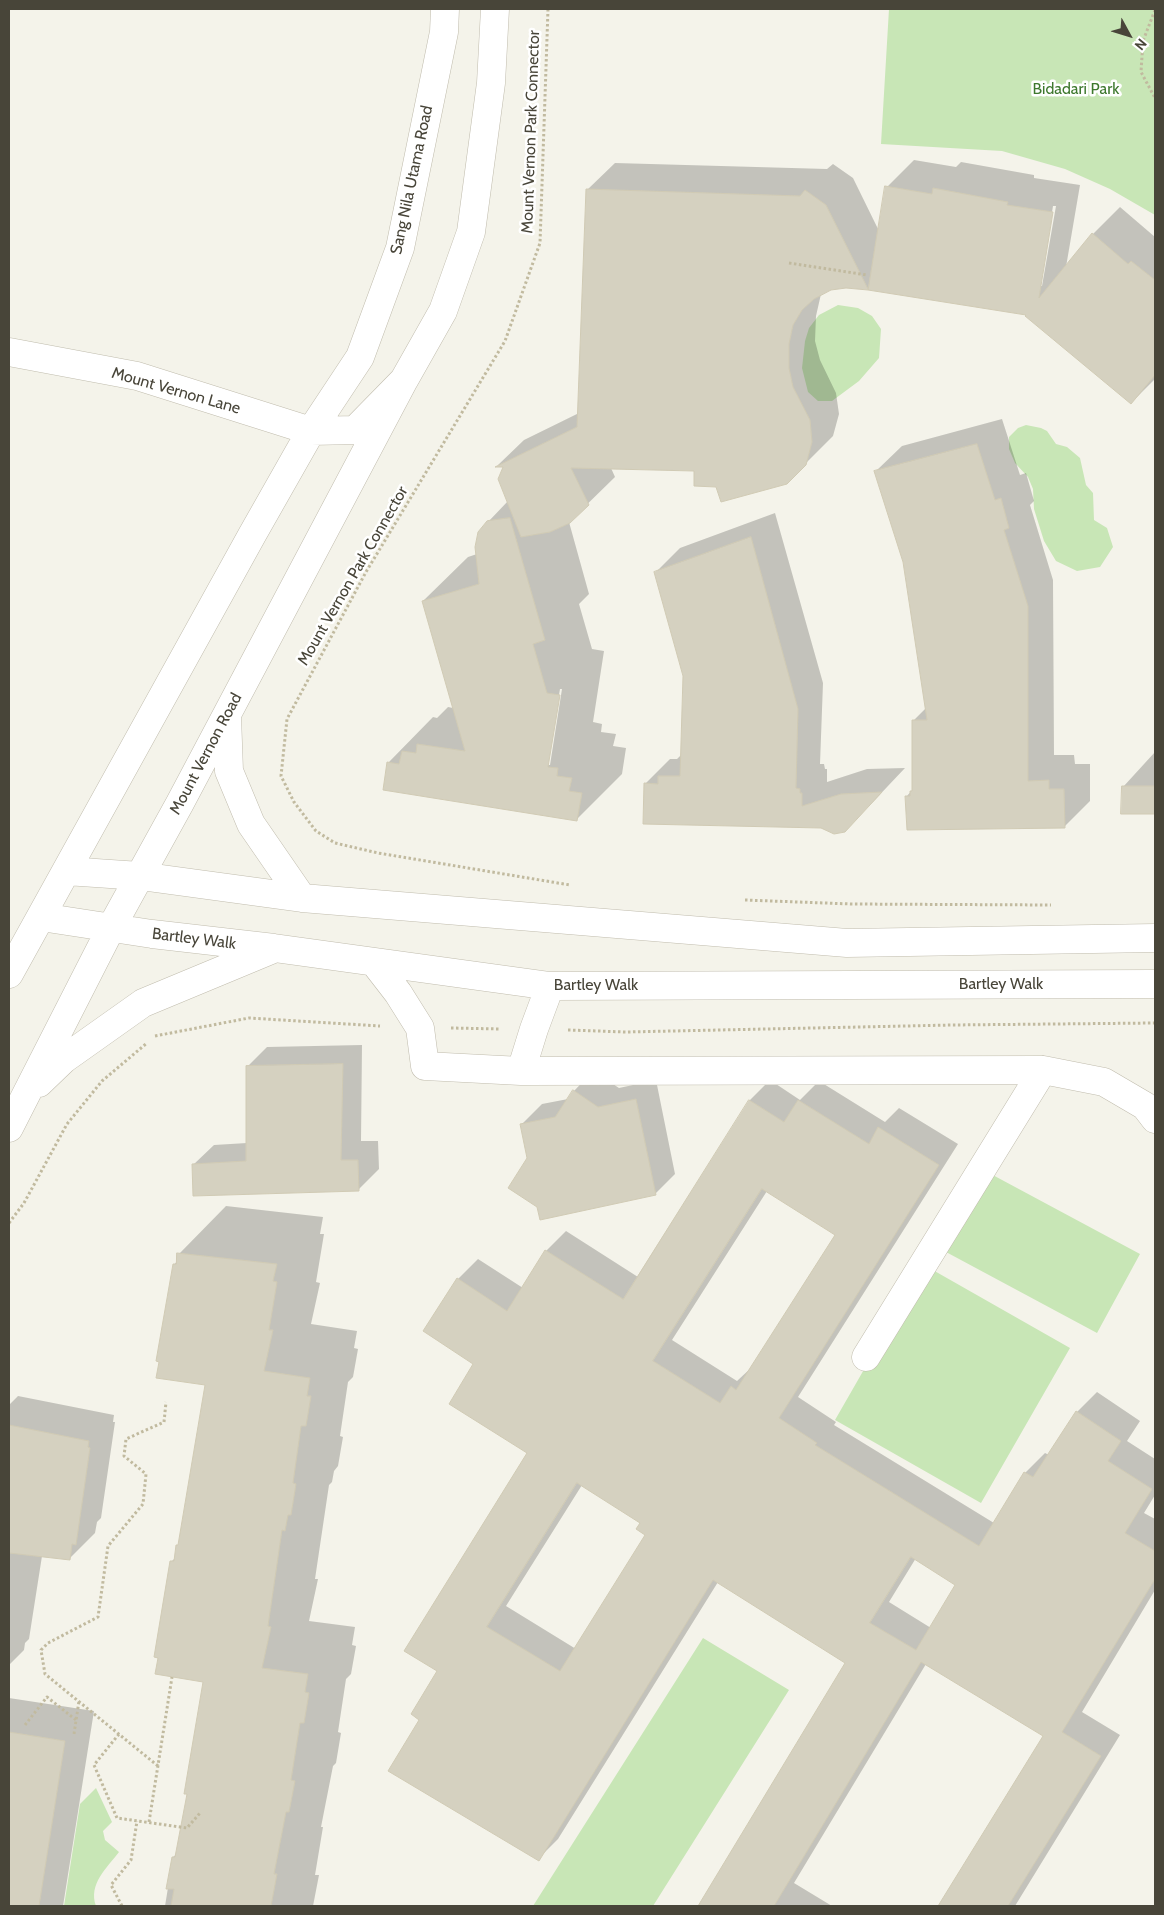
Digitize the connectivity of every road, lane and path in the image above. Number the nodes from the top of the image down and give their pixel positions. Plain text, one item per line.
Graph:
1 (445, 9) edge
2 (495, 9) edge
3 (548, 9) edge
4 (1155, 10) edge
5 (1155, 98) edge
6 (789, 263) dead end
7 (866, 275) dead end
8 (9, 352) edge
9 (404, 380) junction
10 (311, 431) junction
11 (227, 715) junction
12 (66, 871) junction
13 (140, 876) junction
14 (578, 887) dead end
15 (302, 898) junction
16 (744, 900) dead end
17 (1060, 905) dead end
18 (41, 918) junction
19 (111, 928) junction
20 (1155, 938) edge
21 (274, 948) junction
22 (374, 962) junction
23 (9, 974) edge
24 (1155, 984) edge
25 (550, 986) junction
26 (1155, 1023) edge
27 (626, 1032) dead end
28 (155, 1036) dead end
29 (1043, 1070) junction
30 (522, 1071) junction
31 (24, 1097) junction
32 (1155, 1119) edge
33 (9, 1128) edge
34 (9, 1223) edge
35 (866, 1357) dead end
36 (166, 1402) dead end
37 (172, 1677) dead end
38 (79, 1701) junction
39 (76, 1720) junction
40 (25, 1725) dead end
41 (74, 1734) dead end
42 (119, 1734) junction
43 (158, 1766) junction
44 (200, 1813) dead end
45 (137, 1820) junction
46 (149, 1822) junction
47 (122, 1906) edge

1 - 10 street, Sang Nila Utama Road
2 - 9 street
3 - 14 path, Mount Vernon Park Connector
4 - 5 path
6 - 7 path
8 - 10 street, Mount Vernon Lane
9 - 10 street
9 - 11 street, Mount Vernon Road
10 - 12 street
11 - 13 street, Mount Vernon Road
11 - 15 street
12 - 13 street
12 - 18 street
13 - 15 street
13 - 19 street, Mount Vernon Road
15 - 20 street
16 - 17 path
18 - 19 street, Bartley Walk
18 - 23 street
19 - 21 street, Bartley Walk
19 - 31 street, Mount Vernon Road
21 - 22 street, Bartley Walk
21 - 31 street
22 - 25 street, Bartley Walk
22 - 30 street
24 - 25 street, Bartley Walk
25 - 30 street
26 - 27 path
28 - 34 path
29 - 30 street
29 - 32 street
29 - 35 street
31 - 33 street, Mount Vernon Road
36 - 38 path
37 - 43 path
38 - 39 path
38 - 42 path
39 - 40 path
39 - 41 path
42 - 43 path
42 - 45 path
43 - 46 path
44 - 46 path
45 - 46 path
45 - 47 path

